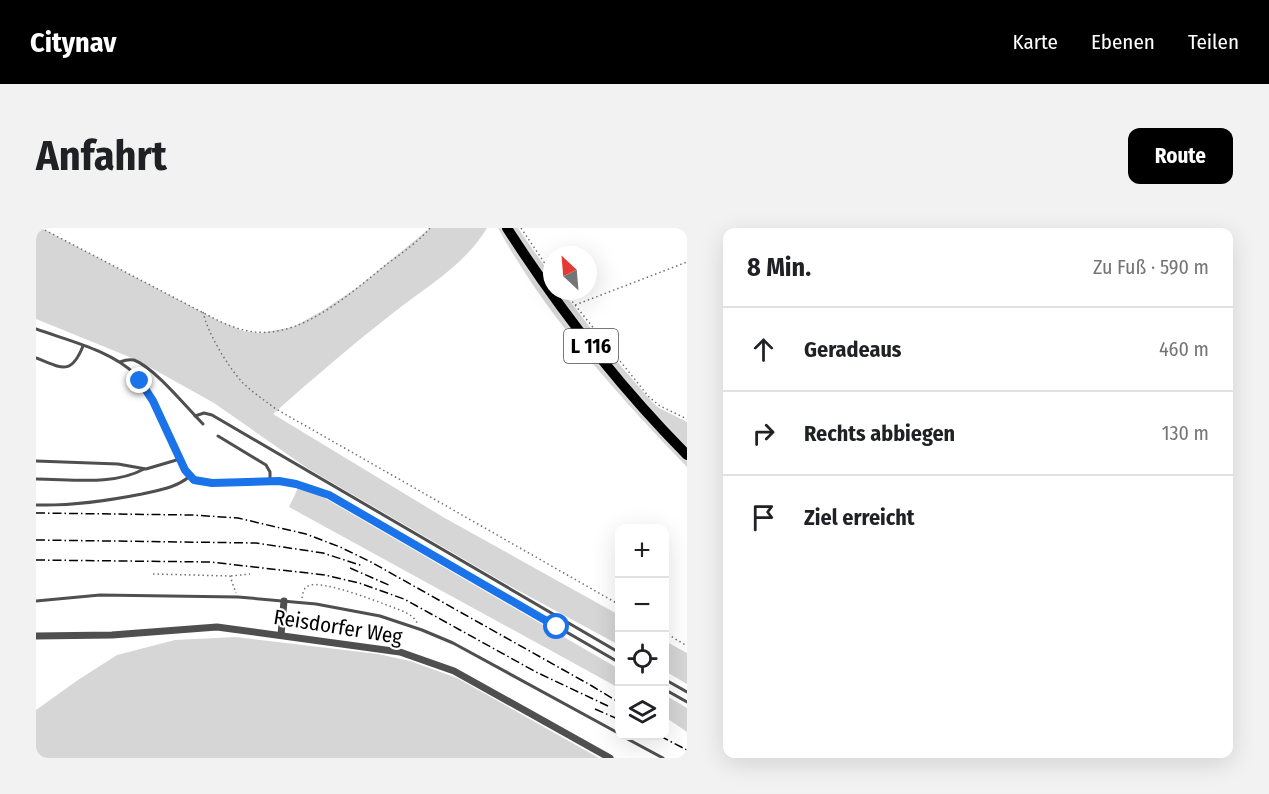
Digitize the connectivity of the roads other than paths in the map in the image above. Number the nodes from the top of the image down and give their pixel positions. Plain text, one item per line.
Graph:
1 (507, 228) edge
2 (36, 329) edge
3 (83, 346) junction
4 (36, 358) edge
5 (119, 362) junction
6 (195, 416) junction
7 (203, 424) dead end
8 (218, 436) dead end
9 (687, 455) edge
10 (180, 459) junction
11 (36, 461) edge
12 (146, 469) junction
13 (190, 476) junction
14 (36, 479) edge
15 (270, 481) junction
16 (36, 505) edge
17 (36, 600) edge
18 (284, 601) junction
19 (281, 635) junction
20 (36, 636) edge
21 (615, 650) edge
22 (615, 660) edge
23 (669, 682) edge
24 (669, 692) edge
25 (687, 692) edge
26 (687, 702) edge
27 (615, 732) edge
28 (630, 740) edge
29 (610, 758) edge
30 (663, 758) edge

1 - 9 main road, L 116
2 - 3 lane
3 - 4 lane
3 - 5 lane
5 - 6 lane
5 - 10 lane
6 - 7 lane
6 - 21 lane
8 - 15 lane
10 - 12 lane
10 - 13 lane
11 - 12 lane
12 - 14 lane
13 - 15 lane
13 - 16 lane
15 - 22 lane
17 - 18 lane
18 - 19 street
18 - 27 lane
19 - 20 street, Reisdorfer Weg
19 - 29 street, Reisdorfer Weg
23 - 25 lane
24 - 26 lane
28 - 30 lane

